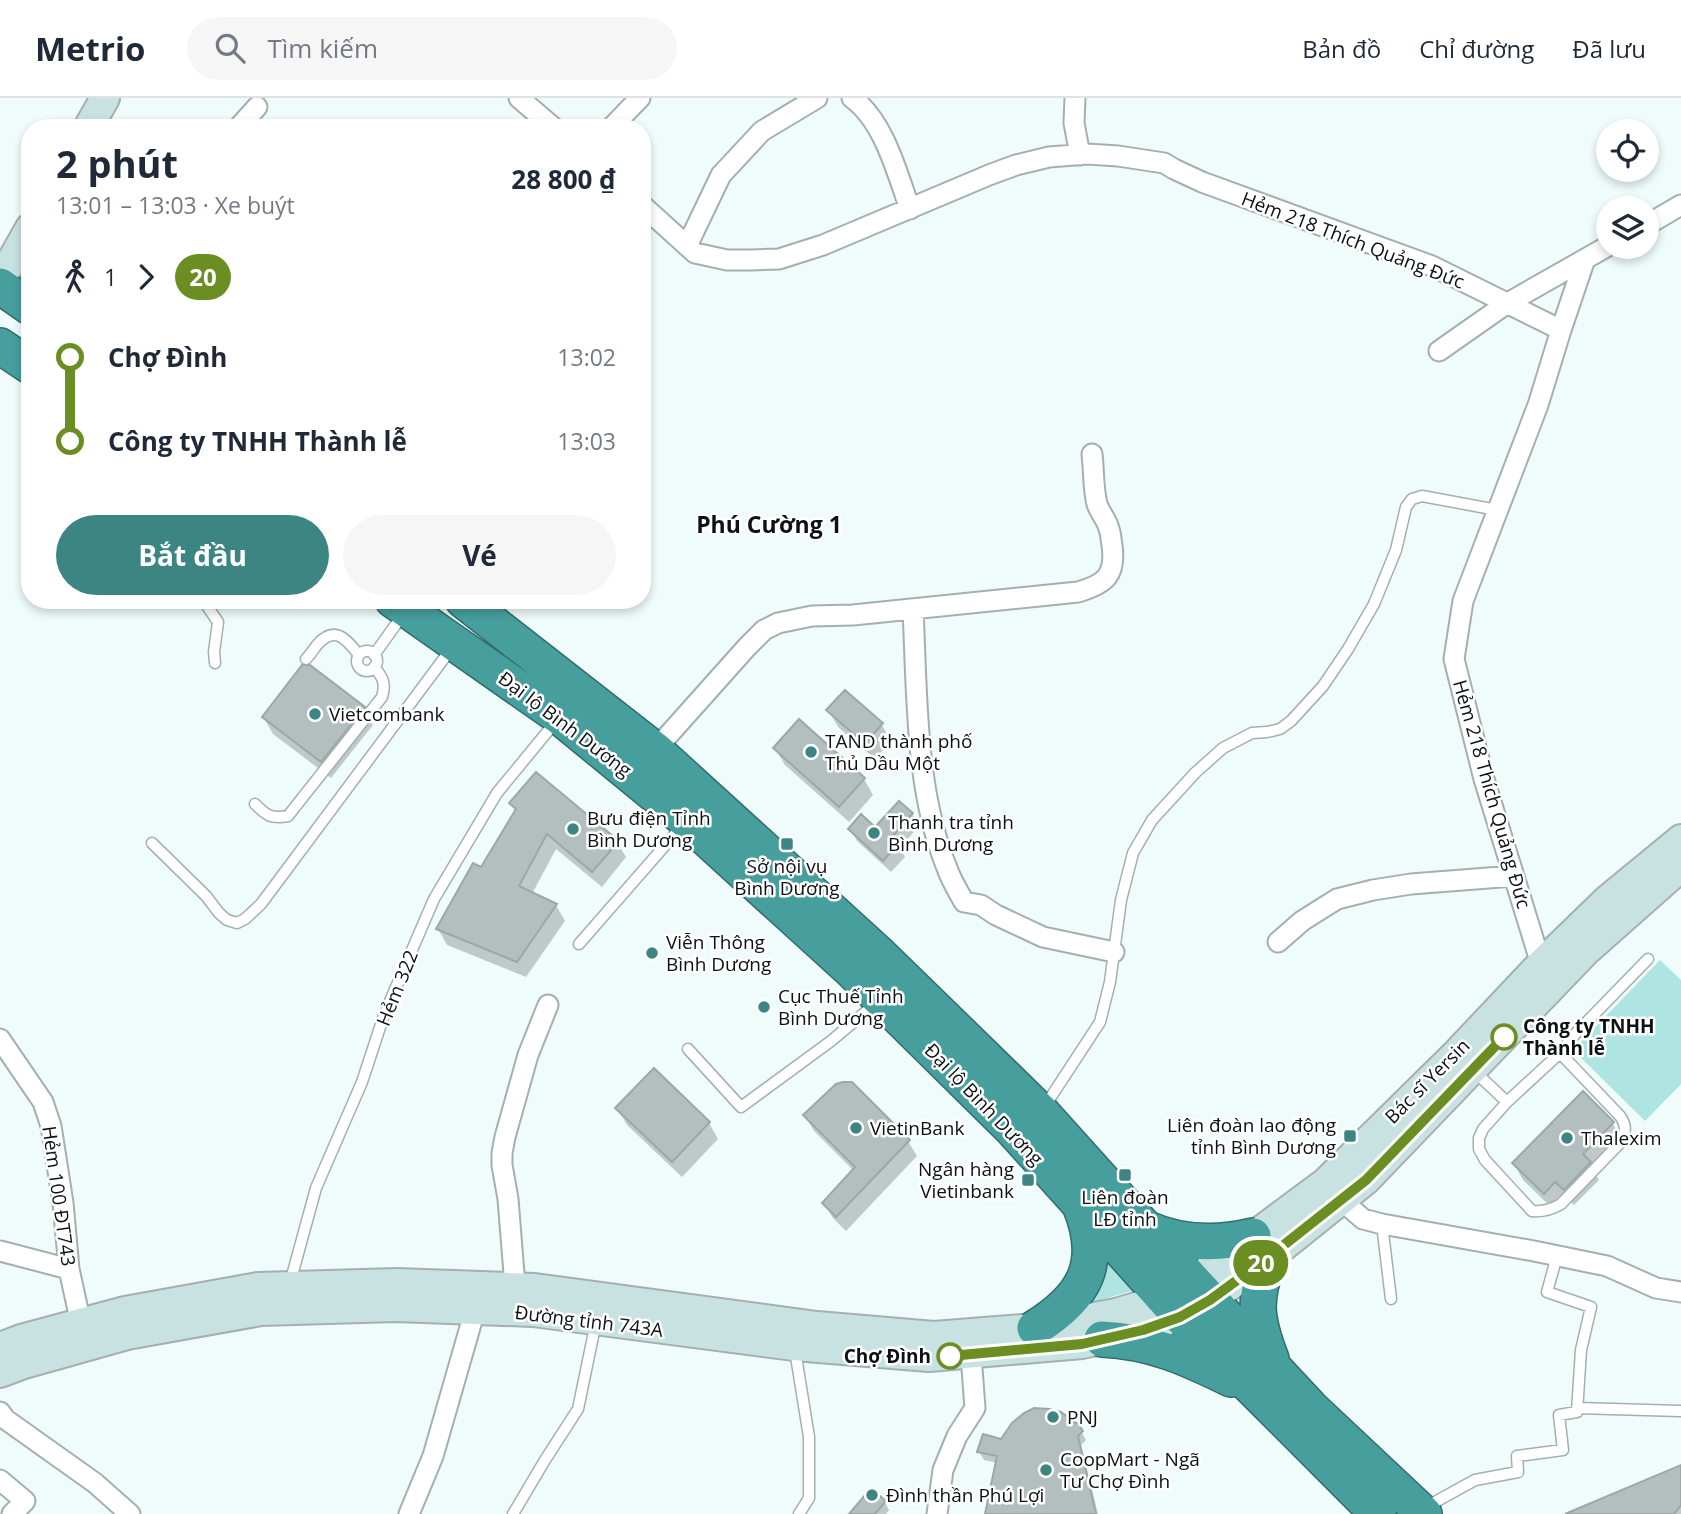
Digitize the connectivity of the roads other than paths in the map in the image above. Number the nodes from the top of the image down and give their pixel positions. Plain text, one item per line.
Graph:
1 (105, 98) edge
2 (519, 98) edge
3 (640, 98) edge
4 (817, 98) edge
5 (852, 98) edge
6 (1075, 98) edge
7 (257, 107) dead end
8 (93, 119) edge
9 (246, 119) edge
10 (544, 119) edge
11 (620, 119) edge
12 (1080, 155) junction
13 (1681, 205) edge
14 (910, 209) junction
15 (651, 213) edge
16 (1659, 218) edge
17 (21, 244) edge
18 (687, 246) junction
19 (1596, 253) edge
20 (1585, 259) junction
21 (0, 283) edge
22 (21, 299) edge
23 (1506, 304) junction
24 (1561, 330) junction
25 (0, 346) edge
26 (1439, 351) dead end
27 (21, 360) edge
28 (1092, 454) dead end
29 (1497, 510) junction
30 (209, 609) edge
31 (398, 609) edge
32 (406, 609) edge
33 (473, 609) edge
34 (913, 609) junction
35 (455, 643) junction
36 (359, 655) junction
37 (374, 655) junction
38 (306, 659) dead end
39 (215, 663) dead end
40 (374, 667) junction
41 (559, 717) junction
42 (644, 763) junction
43 (255, 804) dead end
44 (687, 821) junction
45 (1681, 839) edge
46 (152, 843) dead end
47 (1671, 866) edge
48 (1514, 876) junction
49 (1278, 942) dead end
50 (579, 944) dead end
51 (1114, 952) junction
52 (1648, 959) dead end
53 (1548, 974) junction
54 (881, 999) junction
55 (548, 1005) dead end
56 (0, 1039) edge
57 (688, 1049) dead end
58 (1559, 1053) junction
59 (1464, 1062) junction
60 (1507, 1102) junction
61 (1041, 1112) junction
62 (1341, 1200) junction
63 (1080, 1205) junction
64 (1382, 1224) junction
65 (1145, 1228) junction
66 (1262, 1246) junction
67 (0, 1251) edge
68 (1558, 1255) junction
69 (69, 1269) junction
70 (289, 1286) junction
71 (515, 1286) junction
72 (1202, 1290) junction
73 (1681, 1292) edge
74 (1391, 1299) dead end
75 (1172, 1308) junction
76 (475, 1310) junction
77 (596, 1321) junction
78 (80, 1324) junction
79 (1035, 1328) junction
80 (1102, 1339) junction
81 (808, 1340) junction
82 (0, 1347) edge
83 (971, 1355) junction
84 (0, 1373) edge
85 (1268, 1383) junction
86 (1577, 1408) junction
87 (1681, 1411) edge
88 (0, 1412) edge
89 (0, 1480) edge
90 (1422, 1512) edge
91 (125, 1513) edge
92 (12, 1514) edge
93 (409, 1514) edge
94 (513, 1514) edge
95 (799, 1514) edge
96 (937, 1514) edge
97 (1378, 1514) edge

1 - 8 main road
2 - 10 street
3 - 11 street
4 - 18 street
5 - 14 street
6 - 12 street
7 - 9 street
12 - 14 street, Hẻm 218 Thích Quảng Đức
12 - 23 street, Hẻm 218 Thích Quảng Đức
13 - 16 street
14 - 18 street, Hẻm 218 Thích Quảng Đức
15 - 18 street, Hẻm 218 Thích Quảng Đức
17 - 21 main road
19 - 20 street
20 - 23 street
20 - 24 street
21 - 22 highway
23 - 24 street, Hẻm 218 Thích Quảng Đức
23 - 26 street
24 - 29 street, Hẻm 218 Thích Quảng Đức
25 - 27 highway
28 - 34 street
29 - 48 street, Hẻm 218 Thích Quảng Đức
29 - 51 lane
30 - 39 lane
31 - 37 lane
32 - 35 highway, Đại lộ Bình Dương
33 - 42 highway, Đại lộ Bình Dương
34 - 42 street
34 - 51 street
35 - 41 highway, Đại lộ Bình Dương
35 - 46 lane
36 - 37 lane
36 - 38 lane
36 - 40 lane
37 - 40 lane
40 - 43 lane
41 - 42 highway, Đại lộ Bình Dương
41 - 70 lane, Hẻm 322
42 - 44 highway, Đại lộ Bình Dương
42 - 61 highway, Đại lộ Bình Dương
44 - 50 lane
44 - 54 highway, Đại lộ Bình Dương
45 - 47 main road, Bác sĩ Yersin
47 - 53 main road, Bác sĩ Yersin
48 - 49 street
48 - 53 street, Hẻm 218 Thích Quảng Đức
51 - 61 lane
52 - 58 lane
53 - 59 main road, Bác sĩ Yersin
54 - 57 lane
54 - 63 highway, Đại lộ Bình Dương
55 - 71 street
56 - 69 street, Hẻm 100 ĐT743
58 - 60 lane
58 - 60 lane
59 - 60 lane
59 - 62 main road, Bác sĩ Yersin
59 - 66 main road, Bác sĩ Yersin
61 - 65 highway, Đại lộ Bình Dương
62 - 64 street
62 - 66 main road, Bác sĩ Yersin
63 - 75 highway, Đại lộ Bình Dương
63 - 79 highway
64 - 68 street
64 - 74 lane
65 - 66 highway
65 - 72 highway, Đại lộ Bình Dương
66 - 72 main road, Bác sĩ Yersin
66 - 85 highway
67 - 69 street
68 - 73 street
68 - 86 lane
69 - 78 street, Hẻm 100 ĐT743
70 - 71 main road, Đường tỉnh 743A
70 - 78 main road, Đường tỉnh 743A
71 - 81 main road, Đường tỉnh 743A
72 - 75 highway
72 - 85 highway, Đại lộ Bình Dương
75 - 79 main road, Đường tỉnh 743A
75 - 80 main road, Đường tỉnh 743A
75 - 85 highway, Đại lộ Bình Dương
76 - 77 main road, Đường tỉnh 743A
76 - 84 main road, Đường tỉnh 743A
76 - 93 street
77 - 81 main road, Đường tỉnh 743A
77 - 94 lane
78 - 82 main road, Đường tỉnh 743A
79 - 81 main road, Đường tỉnh 743A
80 - 83 main road, Đường tỉnh 743A
80 - 85 highway
81 - 83 main road, Đường tỉnh 743A
81 - 95 lane
83 - 96 street
85 - 90 highway, Đại lộ Bình Dương
85 - 97 highway, Đại lộ Bình Dương
86 - 87 lane
86 - 90 lane
88 - 91 street
89 - 92 street

